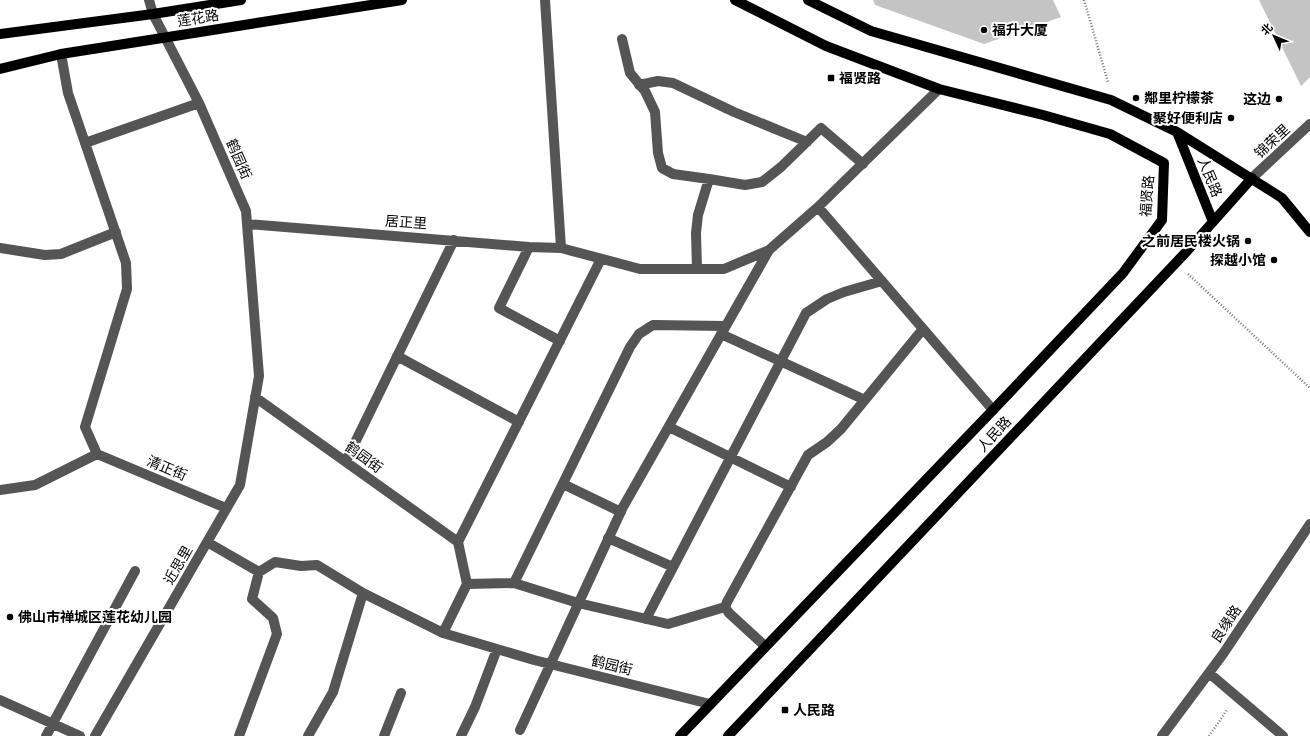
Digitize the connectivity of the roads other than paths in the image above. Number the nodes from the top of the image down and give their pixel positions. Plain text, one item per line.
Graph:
1 (149, 0) edge
2 (241, 0) edge
3 (402, 0) edge
4 (544, 0) edge
5 (735, 0) edge
6 (808, 0) edge
7 (153, 14) junction
8 (0, 34) edge
9 (165, 38) junction
10 (622, 39) dead end
11 (61, 54) junction
12 (0, 69) edge
13 (639, 85) junction
14 (939, 89) junction
15 (199, 103) junction
16 (1310, 124) edge
17 (1177, 132) junction
18 (807, 142) junction
19 (85, 143) junction
20 (863, 164) junction
21 (1252, 178) junction
22 (709, 179) junction
23 (818, 207) junction
24 (1213, 222) junction
25 (248, 224) junction
26 (116, 232) junction
27 (1310, 232) edge
28 (454, 240) junction
29 (529, 247) junction
30 (0, 248) edge
31 (561, 248) junction
32 (769, 250) junction
33 (601, 259) junction
34 (697, 269) junction
35 (1122, 273) joint
36 (882, 282) junction
37 (923, 329) junction
38 (723, 330) junction
39 (560, 341) junction
40 (397, 356) junction
41 (781, 362) junction
42 (256, 397) junction
43 (865, 400) junction
44 (993, 410) junction
45 (519, 422) junction
46 (669, 427) junction
47 (97, 454) junction
48 (731, 458) junction
49 (346, 461) junction
50 (563, 484) junction
51 (791, 487) junction
52 (0, 490) edge
53 (226, 508) junction
54 (621, 512) junction
55 (1310, 524) edge
56 (608, 538) junction
57 (207, 542) junction
58 (458, 542) junction
59 (673, 567) junction
60 (135, 571) dead end
61 (259, 572) junction
62 (514, 583) junction
63 (467, 584) junction
64 (363, 593) junction
65 (578, 603) junction
66 (725, 607) junction
67 (646, 619) junction
68 (443, 633) junction
69 (765, 646) junction
70 (497, 649) junction
71 (550, 664) junction
72 (1208, 673) junction
73 (401, 693) dead end
74 (0, 700) edge
75 (710, 704) junction
76 (53, 724) junction
77 (520, 730) dead end
78 (46, 736) edge
79 (80, 736) edge
80 (95, 736) edge
81 (239, 736) edge
82 (308, 736) edge
83 (384, 736) edge
84 (461, 736) edge
85 (680, 736) edge
86 (728, 736) edge
87 (1162, 736) edge
88 (1283, 736) edge

1 - 7 street, 鹤园街
2 - 7 main road, 莲花路
3 - 9 main road, 莲花路
4 - 31 street
5 - 14 main road, 福贤路
6 - 17 main road
7 - 8 main road, 莲花路
7 - 9 street, 鹤园街
9 - 11 main road, 莲花路
9 - 15 street, 鹤园街
10 - 13 street
11 - 12 main road, 莲花路
11 - 19 street
13 - 18 street
13 - 22 street
14 - 20 street
14 - 35 main road, 福贤路
15 - 19 street
15 - 25 street, 鹤园街
16 - 21 street, 锦荣里
17 - 21 main road
17 - 24 main road, 人民路
18 - 20 street
18 - 22 street
19 - 26 street
20 - 23 street
21 - 24 main road
21 - 27 main road
22 - 34 street
23 - 32 street
23 - 36 street
24 - 86 main road, 人民路
25 - 28 street, 居正里
25 - 42 street, 鹤园街
26 - 30 street
26 - 47 street
28 - 29 street, 居正里
28 - 40 street
29 - 31 street, 居正里
29 - 39 street
31 - 33 street, 居正里
32 - 34 street, 居正里
32 - 38 street
33 - 34 street, 居正里
33 - 39 street
35 - 44 main road, 人民路
36 - 37 street
36 - 41 street
37 - 43 street
37 - 44 street
38 - 41 street
38 - 46 street
38 - 50 street
39 - 45 street
40 - 45 street
40 - 49 street
41 - 43 street
41 - 48 street
42 - 49 street, 鹤园街
42 - 53 street, 近思里
43 - 51 street
44 - 69 main road, 人民路
45 - 58 street
46 - 48 street
46 - 54 street
47 - 52 street
47 - 53 street, 清正街
48 - 51 street
48 - 59 street
49 - 58 street, 鹤园街
50 - 54 street
50 - 62 street
51 - 66 street
53 - 57 street, 近思里
54 - 56 street
55 - 72 street, 良缘路
56 - 59 street
56 - 65 street
57 - 61 street
57 - 80 street, 近思里
58 - 63 street
59 - 67 street
60 - 76 street
61 - 64 street, 鹤园街
61 - 81 street
62 - 63 street
62 - 65 street
63 - 68 street
64 - 68 street, 鹤园街
64 - 82 street
65 - 67 street
65 - 71 street
66 - 67 street
66 - 69 street
68 - 70 street, 鹤园街
69 - 75 main road, 人民路
70 - 71 street, 鹤园街
70 - 84 street
71 - 75 street, 鹤园街
71 - 77 street
72 - 87 street, 良缘路
72 - 88 street
73 - 83 street
74 - 76 street
75 - 85 main road, 人民路
76 - 78 street
76 - 79 street

